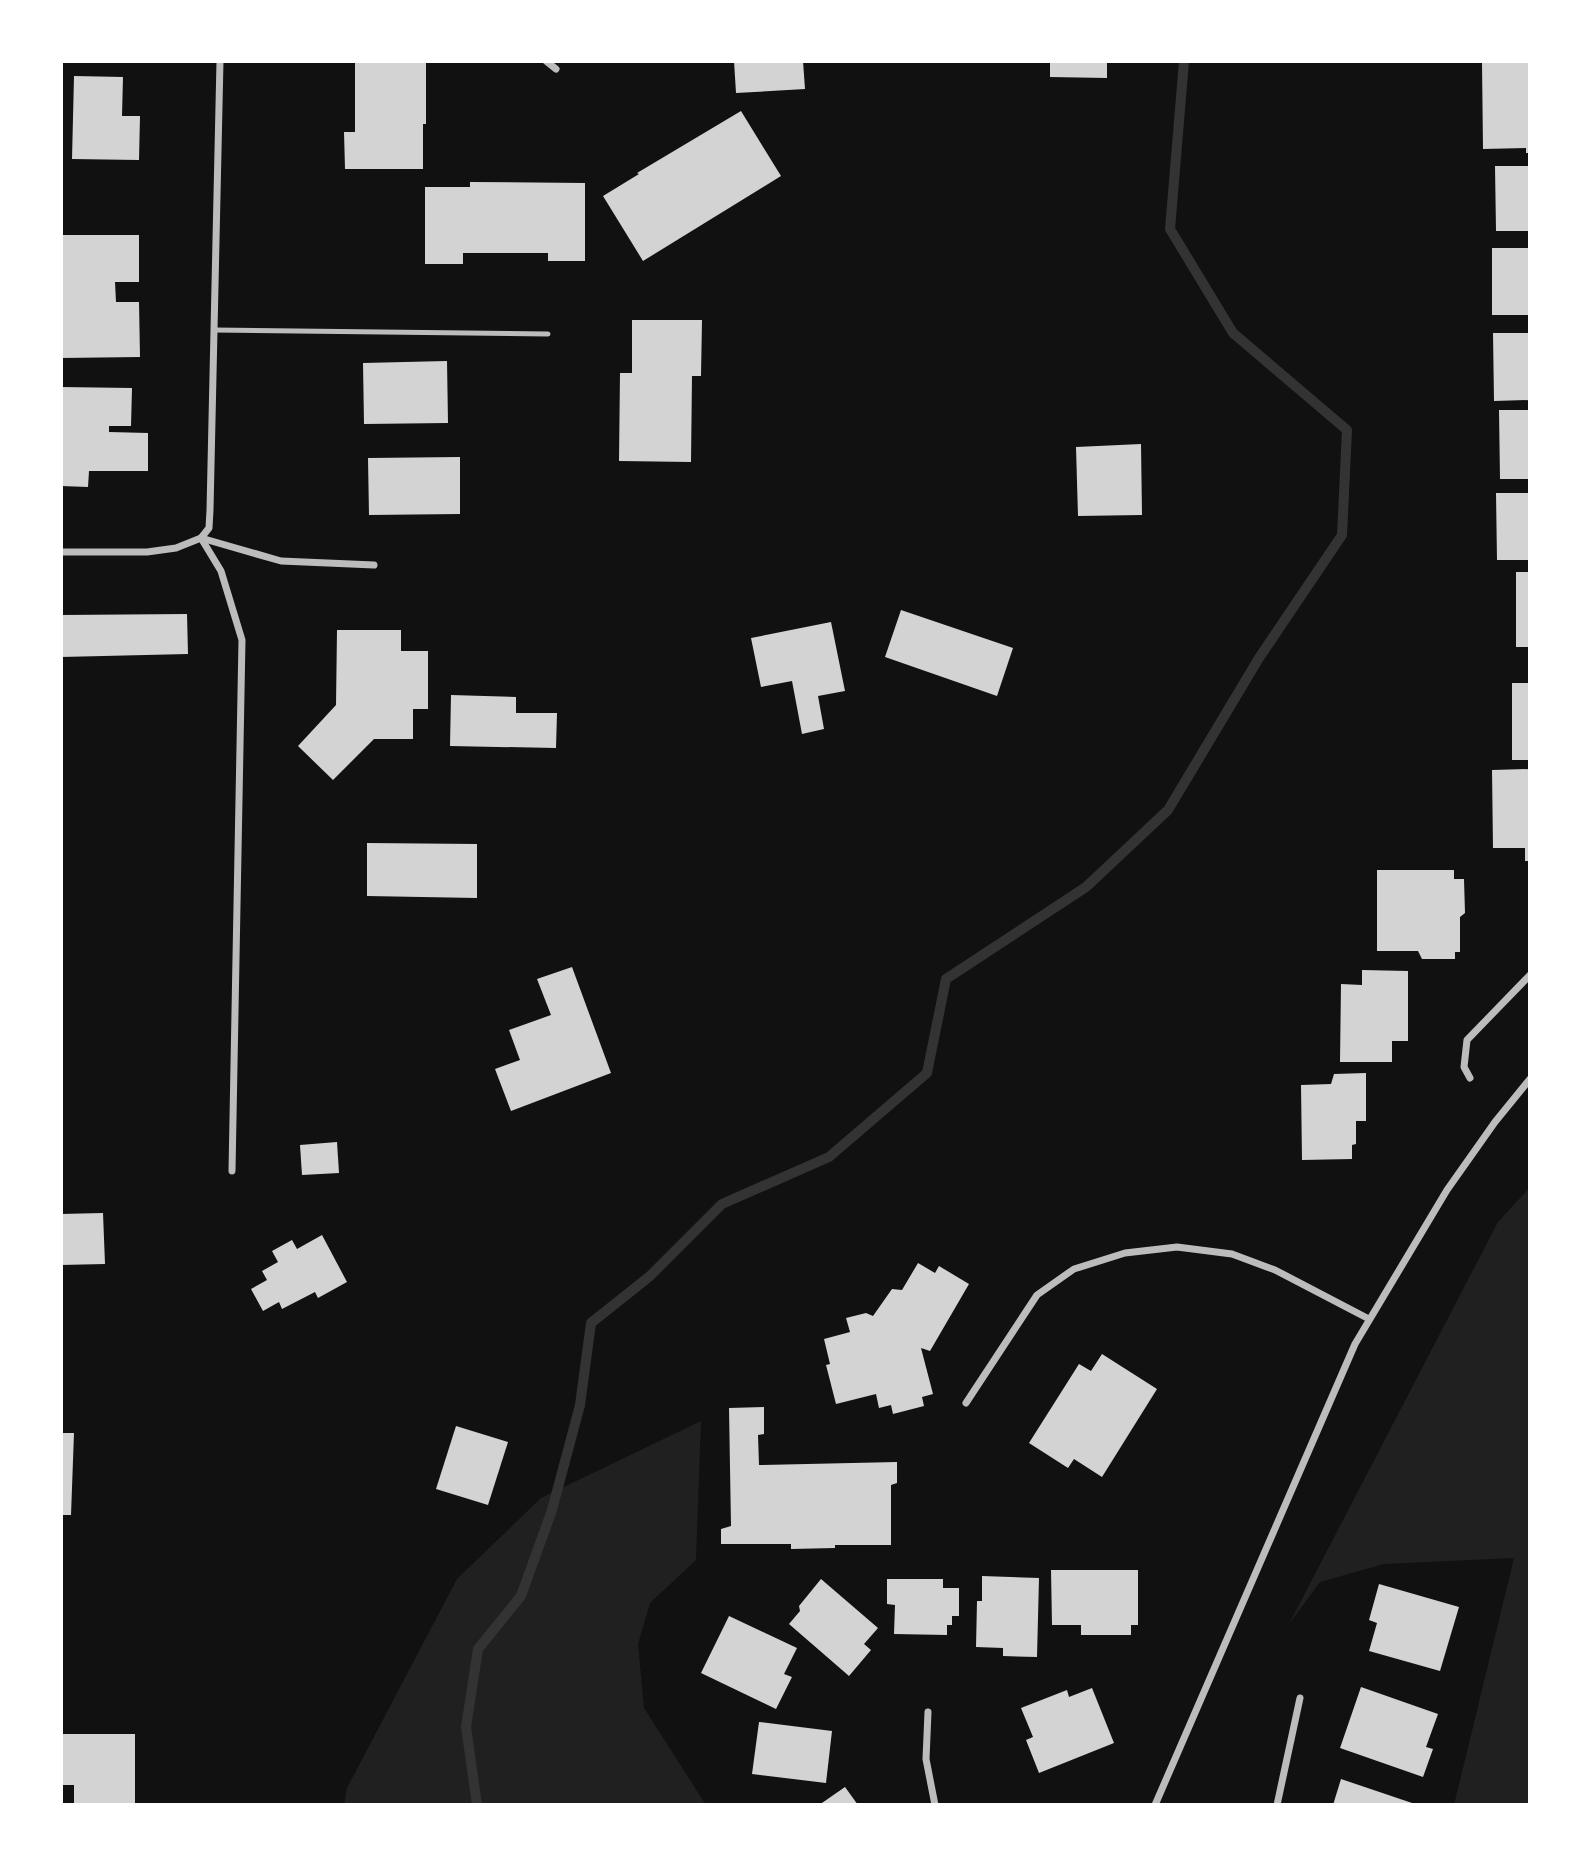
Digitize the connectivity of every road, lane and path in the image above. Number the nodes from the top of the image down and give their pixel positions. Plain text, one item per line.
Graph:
1 (220, 61) edge
2 (546, 61) edge
3 (556, 69) dead end
4 (214, 330) junction
5 (548, 334) dead end
6 (201, 538) junction
7 (61, 552) edge
8 (374, 565) dead end
9 (1530, 975) edge
10 (1470, 1077) dead end
11 (1530, 1079) edge
12 (232, 1171) dead end
13 (1369, 1319) junction
14 (966, 1403) dead end
15 (1300, 1698) dead end
16 (928, 1712) dead end
17 (935, 1805) edge
18 (1155, 1805) edge
19 (1277, 1805) edge

1 - 4 street
2 - 3 street
4 - 5 lane
4 - 6 street
6 - 7 street
6 - 8 street
6 - 12 street
9 - 10 street
11 - 13 street
13 - 14 street
13 - 18 street
15 - 19 street
16 - 17 street

